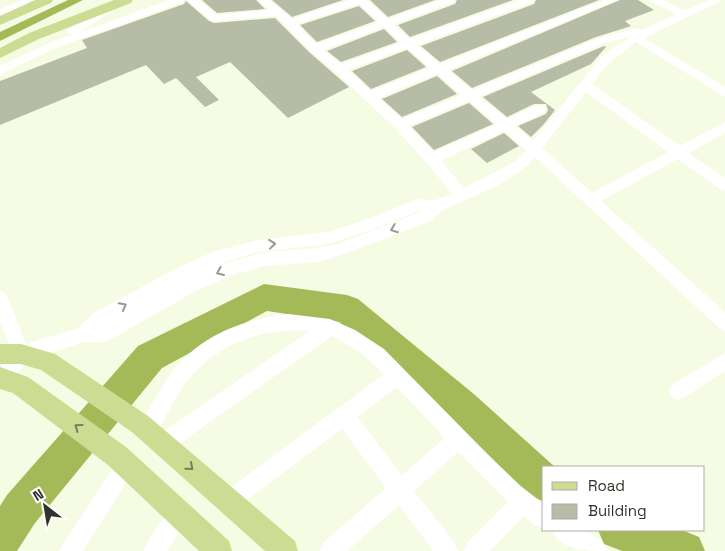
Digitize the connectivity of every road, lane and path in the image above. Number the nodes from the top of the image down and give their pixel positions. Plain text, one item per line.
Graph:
1 (32, 0) edge
2 (46, 0) edge
3 (179, 0) edge
4 (192, 0) edge
5 (361, 0) edge
6 (450, 0) edge
7 (529, 0) edge
8 (613, 0) edge
9 (653, 0) edge
10 (718, 0) edge
11 (268, 1) edge
12 (121, 2) edge
13 (0, 13) edge
14 (277, 13) junction
15 (686, 15) junction
16 (0, 20) edge
17 (386, 23) junction
18 (290, 24) junction
19 (659, 28) junction
20 (637, 38) junction
21 (410, 45) junction
22 (314, 49) junction
23 (0, 54) edge
24 (340, 69) junction
25 (0, 70) edge
26 (440, 70) junction
27 (586, 86) junction
28 (725, 93) edge
29 (471, 96) junction
30 (369, 97) junction
31 (540, 109) dead end
32 (400, 125) junction
33 (506, 125) junction
34 (725, 127) edge
35 (534, 149) junction
36 (680, 151) junction
37 (432, 159) junction
38 (725, 185) edge
39 (462, 196) junction
40 (591, 200) junction
41 (0, 298) edge
42 (725, 323) edge
43 (330, 327) junction
44 (10, 354) edge
45 (722, 367) edge
46 (398, 375) junction
47 (8, 380) edge
48 (678, 391) dead end
49 (344, 416) junction
50 (150, 433) junction
51 (459, 438) junction
52 (122, 461) junction
53 (400, 490) junction
54 (228, 501) junction
55 (522, 502) junction
56 (180, 515) junction
57 (542, 517) edge
58 (564, 531) edge
59 (70, 551) edge
60 (154, 551) edge
61 (220, 551) edge
62 (286, 551) edge
63 (331, 551) edge
64 (447, 551) edge
65 (475, 551) edge
66 (597, 551) edge

1 - 13 street
2 - 16 main road
3 - 25 street
4 - 14 street
5 - 17 street
5 - 18 street
6 - 17 street
7 - 21 street
8 - 26 street
9 - 15 street
10 - 15 street
11 - 14 street
12 - 23 main road
12 - 25 street
14 - 18 street
15 - 19 street
17 - 21 street
17 - 22 street
18 - 22 street
19 - 20 street
19 - 29 street
20 - 27 street
20 - 28 street
21 - 24 street
21 - 26 street
22 - 24 street
24 - 30 street
26 - 29 street
26 - 30 street
27 - 35 street
27 - 36 street
29 - 32 street
29 - 33 street
30 - 32 street
31 - 33 street
32 - 37 street
33 - 35 street
33 - 37 street
34 - 36 street
35 - 39 street
35 - 40 street
36 - 38 street
36 - 40 street
37 - 39 street
39 - 44 street
40 - 42 street
41 - 44 street
43 - 46 street
43 - 50 street
43 - 50 street
44 - 47 street
44 - 50 main road
45 - 48 street
46 - 49 street
46 - 51 street
52 -> 47 main road
49 - 53 street
49 - 54 street
50 -> 54 main road
51 - 53 street
51 - 55 street
52 - 56 main road
52 - 59 street
53 - 63 street
53 - 64 street
54 - 62 main road
55 - 57 street
55 - 65 street
56 - 60 street
56 - 61 main road
58 - 66 street

